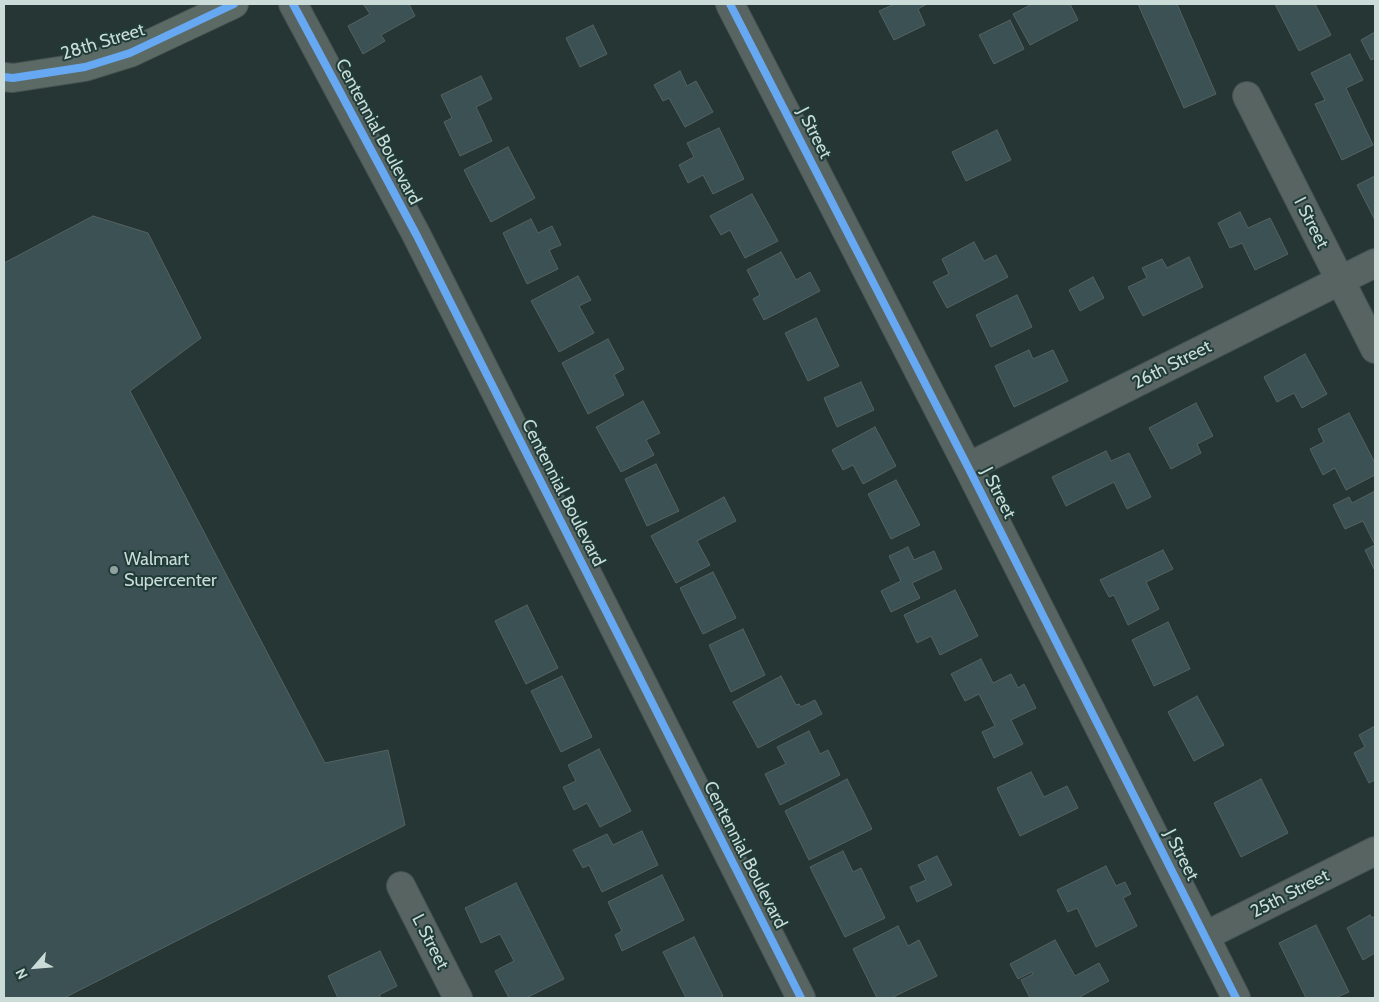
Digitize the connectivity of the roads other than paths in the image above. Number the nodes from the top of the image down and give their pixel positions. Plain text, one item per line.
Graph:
1 (234, 4) edge
2 (293, 4) edge
3 (730, 4) edge
4 (4, 77) edge
5 (1247, 96) dead end
6 (1375, 263) edge
7 (1340, 280) junction
8 (1375, 349) edge
9 (968, 467) junction
10 (1375, 851) edge
11 (401, 886) dead end
12 (1205, 936) junction
13 (458, 998) edge
14 (801, 998) edge
15 (1236, 998) edge

1 - 4 main road, 28th Street
2 - 14 street, Centennial Boulevard
3 - 9 street, J Street
5 - 7 street, I Street
6 - 7 street, 26th Street
7 - 8 street, I Street
7 - 9 street, 26th Street
9 - 12 street, J Street
10 - 12 street, 25th Street
11 - 13 street, L Street
12 - 15 street, J Street

